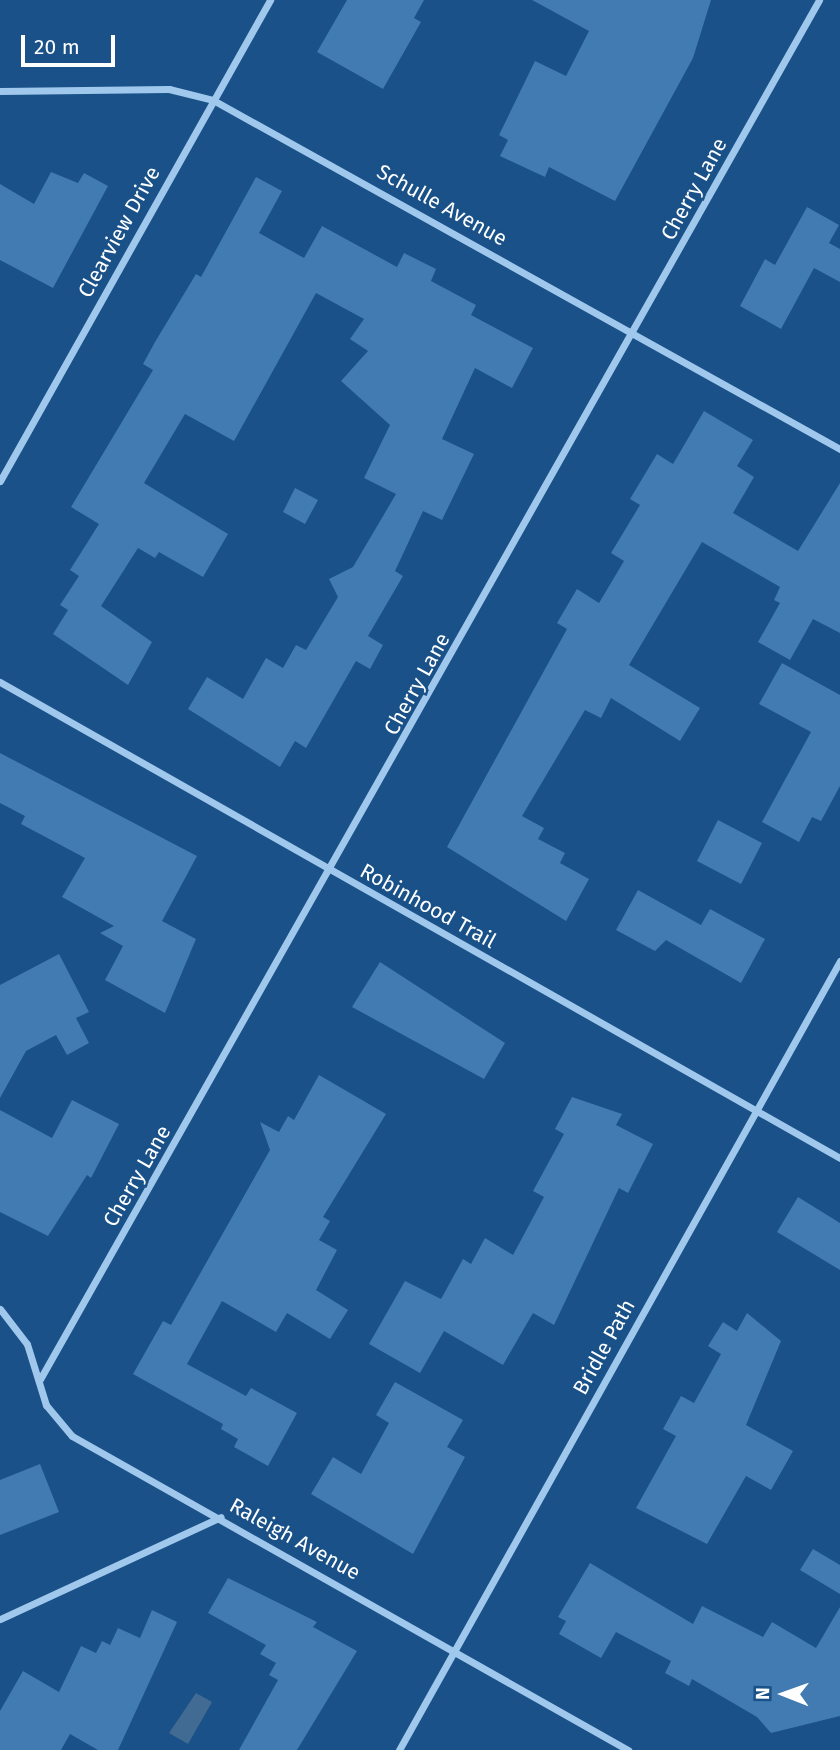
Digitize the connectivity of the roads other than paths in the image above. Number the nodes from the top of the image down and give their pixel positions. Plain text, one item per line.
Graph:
1 (270, 0) edge
2 (819, 0) edge
3 (0, 92) edge
4 (213, 100) junction
5 (636, 331) junction
6 (840, 449) edge
7 (0, 481) edge
8 (0, 682) edge
9 (332, 872) junction
10 (840, 961) edge
11 (756, 1112) junction
12 (840, 1158) edge
13 (0, 1309) edge
14 (39, 1381) junction
15 (221, 1517) junction
16 (0, 1619) edge
17 (456, 1649) junction
18 (400, 1750) edge
19 (628, 1750) edge

1 - 4 street, Clearview Drive
2 - 5 street, Cherry Lane
3 - 4 street, Schulle Avenue
4 - 5 street, Schulle Avenue
4 - 7 street, Clearview Drive
5 - 6 street, Schulle Avenue
5 - 9 street, Cherry Lane
8 - 9 street, Robinhood Trail
9 - 11 street, Robinhood Trail
9 - 14 street, Cherry Lane
10 - 11 street, Bridle Path
11 - 12 street, Robinhood Trail
11 - 17 street, Bridle Path
13 - 14 street, Raleigh Avenue
14 - 15 street, Raleigh Avenue
15 - 16 street
15 - 17 street, Raleigh Avenue
17 - 18 street, Bridle Path
17 - 19 street, Raleigh Avenue

